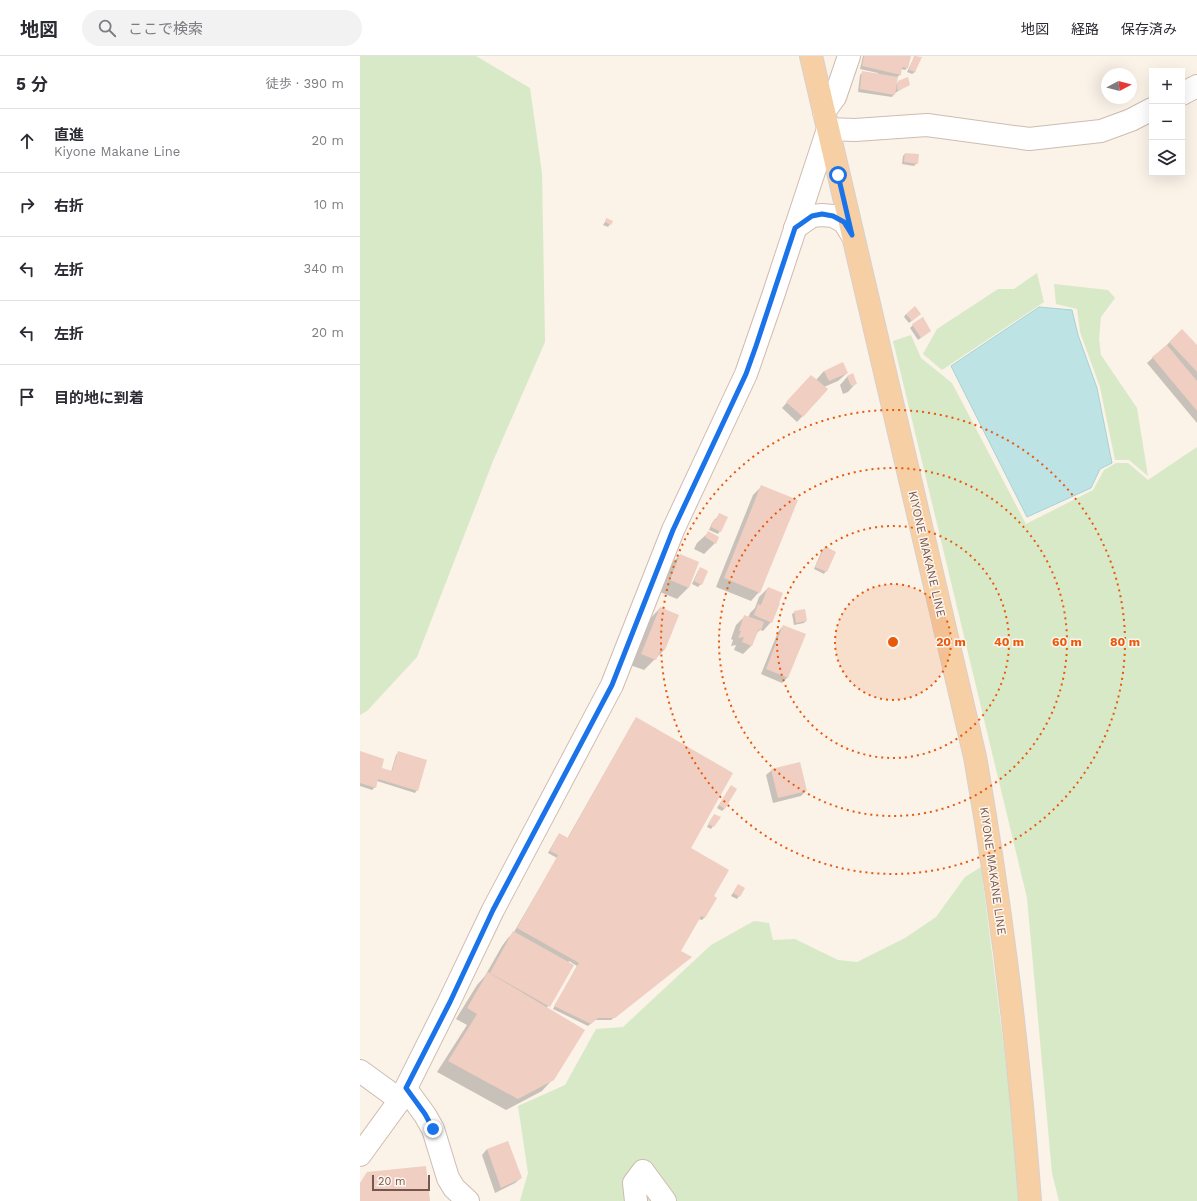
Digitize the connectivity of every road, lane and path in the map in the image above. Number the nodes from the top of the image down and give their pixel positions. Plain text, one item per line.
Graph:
1 (811, 56) edge
2 (848, 56) edge
3 (1197, 86) edge
4 (1185, 92) edge
5 (1149, 111) edge
6 (826, 121) junction
7 (795, 228) junction
8 (852, 235) junction
9 (360, 1071) edge
10 (403, 1094) junction
11 (360, 1155) edge
12 (468, 1201) edge
13 (636, 1201) edge
14 (665, 1201) edge
15 (1030, 1201) edge

1 - 6 main road, KIYONE MAKANE LINE
2 - 6 street
3 - 4 street
5 - 6 street
6 - 7 street
6 - 8 main road, KIYONE MAKANE LINE
7 - 8 street
7 - 10 street
8 - 15 main road, KIYONE MAKANE LINE
9 - 10 street
10 - 11 street
10 - 12 street
13 - 14 street

